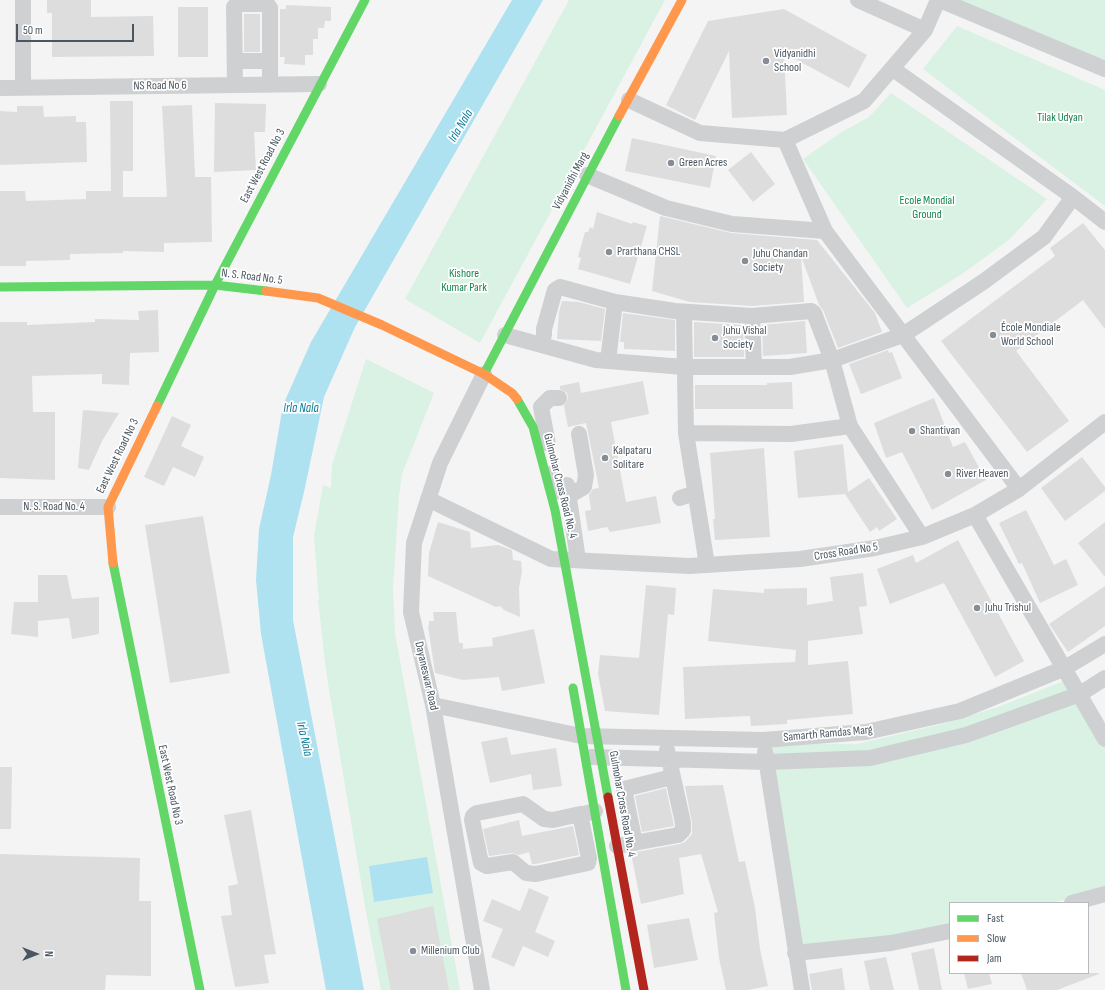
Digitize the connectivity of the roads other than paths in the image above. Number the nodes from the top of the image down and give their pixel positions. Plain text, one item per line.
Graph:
1 (23, 0) edge
2 (365, 0) edge
3 (682, 0) edge
4 (858, 0) edge
5 (939, 0) edge
6 (925, 30) junction
7 (234, 62) junction
8 (270, 62) junction
9 (1105, 68) edge
10 (893, 69) junction
11 (319, 84) junction
12 (234, 85) junction
13 (270, 85) junction
14 (0, 88) edge
15 (23, 88) junction
16 (629, 100) junction
17 (785, 140) junction
18 (587, 175) junction
19 (1073, 197) junction
20 (1105, 222) edge
21 (824, 231) junction
22 (215, 284) junction
23 (0, 287) edge
24 (617, 303) junction
25 (684, 312) junction
26 (752, 316) junction
27 (505, 335) junction
28 (544, 335) dead end
29 (903, 335) junction
30 (832, 360) junction
31 (617, 364) junction
32 (684, 367) junction
33 (754, 367) junction
34 (484, 374) junction
35 (500, 396) dead end
36 (559, 398) dead end
37 (533, 410) junction
38 (1105, 422) edge
39 (850, 426) junction
40 (686, 433) junction
41 (579, 434) dead end
42 (568, 489) junction
43 (1019, 489) junction
44 (428, 499) junction
45 (0, 507) edge
46 (108, 507) junction
47 (975, 515) junction
48 (922, 537) junction
49 (559, 558) junction
50 (707, 565) junction
51 (1105, 644) edge
52 (1066, 668) junction
53 (1105, 678) edge
54 (572, 682) dead end
55 (1080, 694) junction
56 (433, 704) junction
57 (581, 736) junction
58 (597, 737) junction
59 (664, 738) junction
60 (1105, 739) edge
61 (763, 740) junction
62 (593, 757) junction
63 (668, 759) junction
64 (767, 762) junction
65 (672, 777) junction
66 (587, 813) junction
67 (635, 843) junction
68 (617, 846) junction
69 (1105, 894) edge
70 (1076, 902) edge
71 (949, 931) edge
72 (795, 953) junction
73 (200, 990) edge
74 (482, 990) edge
75 (626, 990) edge
76 (644, 990) edge
77 (802, 990) edge

1 - 15 street
2 - 11 street, East West Road No 3
3 - 16 street, Vidyanidhi Marg
4 - 6 street
5 - 6 street
5 - 9 street
6 - 10 street
7 - 8 street
7 - 8 street
7 - 12 street
8 - 13 street
10 - 17 street
10 - 19 street
11 - 13 street, NS Road No 6
11 - 22 street, East West Road No 3
12 - 13 street, NS Road No 6
12 - 15 street, NS Road No 6
14 - 15 street, NS Road No 6
16 - 17 street
16 - 18 street, Vidyanidhi Marg
17 - 21 street
18 - 21 street
18 - 27 street, Vidyanidhi Marg
19 - 20 street
19 - 29 street
21 - 29 street
22 - 23 street, N. S. Road No. 5
22 - 34 street, N. S. Road No. 5
22 - 46 street, East West Road No 3
24 - 25 street
24 - 28 street
24 - 31 street
25 - 26 street
25 - 32 street
26 - 30 street
26 - 33 street
27 - 31 street
27 - 34 street, Vidyanidhi Marg
29 - 30 street
29 - 43 street
30 - 33 street
30 - 39 street
31 - 32 street
32 - 33 street
32 - 40 street
34 - 35 street
34 - 37 street, Gulmohar Cross Road No. 4
34 - 44 street, Dayaneswar Road
36 - 37 street
37 - 42 street
37 - 49 street, Gulmohar Cross Road No. 4
38 - 43 street, Cross Road No 5
39 - 40 street
39 - 48 street
40 - 50 street
41 - 42 street
42 - 49 street
43 - 47 street, Cross Road No 5
44 - 49 street
44 - 56 street, Dayaneswar Road
45 - 46 street, N. S. Road No. 4
46 - 73 street, East West Road No 3
47 - 48 street, Cross Road No 5
47 - 52 street
48 - 50 street, Cross Road No 5
49 - 50 street, Cross Road No 5
49 - 58 street, Gulmohar Cross Road No. 4
51 - 52 street, Samarth Ramdas Marg
52 - 55 street
52 - 61 street, Samarth Ramdas Marg
53 - 55 street, Samarth Ramdas Marg
54 - 57 street, Gulmohar Cross Road No. 4
55 - 60 street
55 - 64 street, Samarth Ramdas Marg
56 - 57 street, Samarth Ramdas Marg
56 - 74 street, Dayaneswar Road
57 - 58 street, Samarth Ramdas Marg
57 - 62 street, Gulmohar Cross Road No. 4
58 - 59 street, Samarth Ramdas Marg
58 - 62 street, Gulmohar Cross Road No. 4
59 - 61 street, Samarth Ramdas Marg
59 - 63 street
61 - 64 street
62 - 63 street, Samarth Ramdas Marg
62 - 66 street, Gulmohar Cross Road No. 4
62 - 68 street, Gulmohar Cross Road No. 4
63 - 64 street, Samarth Ramdas Marg
63 - 65 street
64 - 72 street
65 - 67 street
65 - 67 street
66 - 66 street
66 - 75 street, Gulmohar Cross Road No. 4
67 - 68 street
68 - 76 street, Gulmohar Cross Road No. 4
69 - 70 street
71 - 72 street
72 - 77 street

